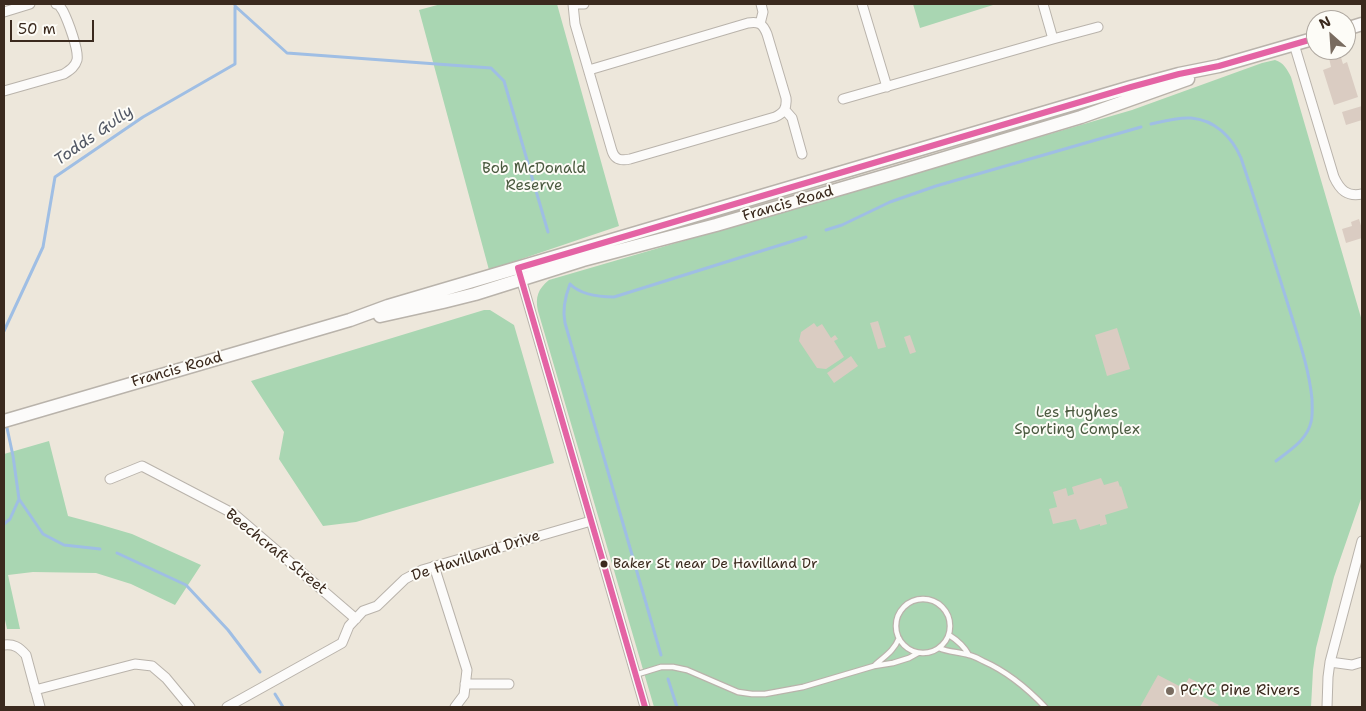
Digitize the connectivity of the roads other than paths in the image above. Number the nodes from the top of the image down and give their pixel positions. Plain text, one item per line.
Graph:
1 (30, 4) edge
2 (56, 4) edge
3 (574, 4) edge
4 (584, 4) edge
5 (761, 4) edge
6 (862, 4) edge
7 (1043, 4) edge
8 (4, 12) edge
9 (760, 24) junction
10 (1098, 27) dead end
11 (1053, 40) junction
12 (1306, 41) edge
13 (1294, 44) junction
14 (588, 70) junction
15 (887, 87) junction
16 (4, 92) edge
17 (843, 99) dead end
18 (785, 110) junction
19 (802, 154) dead end
20 (1362, 194) edge
21 (519, 274) junction
22 (4, 421) edge
23 (110, 479) dead end
24 (591, 521) junction
25 (1362, 541) edge
26 (434, 566) junction
27 (356, 619) junction
28 (949, 634) junction
29 (899, 638) junction
30 (4, 645) edge
31 (939, 648) junction
32 (918, 653) junction
33 (969, 655) junction
34 (1330, 662) junction
35 (1362, 662) edge
36 (874, 666) junction
37 (635, 675) junction
38 (465, 684) junction
39 (509, 684) dead end
40 (35, 690) junction
41 (40, 707) edge
42 (190, 707) edge
43 (227, 707) edge
44 (455, 707) edge
45 (645, 707) edge
46 (1045, 707) edge
47 (1327, 707) edge

1 - 8 street
2 - 16 street
3 - 4 street
3 - 14 street
5 - 9 street
6 - 15 street
7 - 11 street
9 - 14 street
9 - 18 street
10 - 11 street
11 - 15 street
12 - 13 main road, Francis Road
13 - 20 street
13 - 21 main road, Francis Road
14 - 18 street
15 - 17 street
18 - 19 street
21 - 22 main road, Francis Road
21 - 24 street
23 - 27 street, Beechcraft Street
24 - 26 street, De Havilland Drive
24 - 37 street
25 - 34 street
26 - 27 street, De Havilland Drive
26 - 38 street
27 - 43 street, De Havilland Drive
28 - 29 lane
28 - 31 lane
28 - 33 lane
29 - 32 lane
29 - 36 lane
30 - 40 street
31 - 32 lane
31 - 33 lane
32 - 36 lane
33 - 46 lane
34 - 35 street
34 - 47 street
36 - 37 lane
37 - 45 street
38 - 39 street
38 - 44 street
40 - 41 street
40 - 42 street

